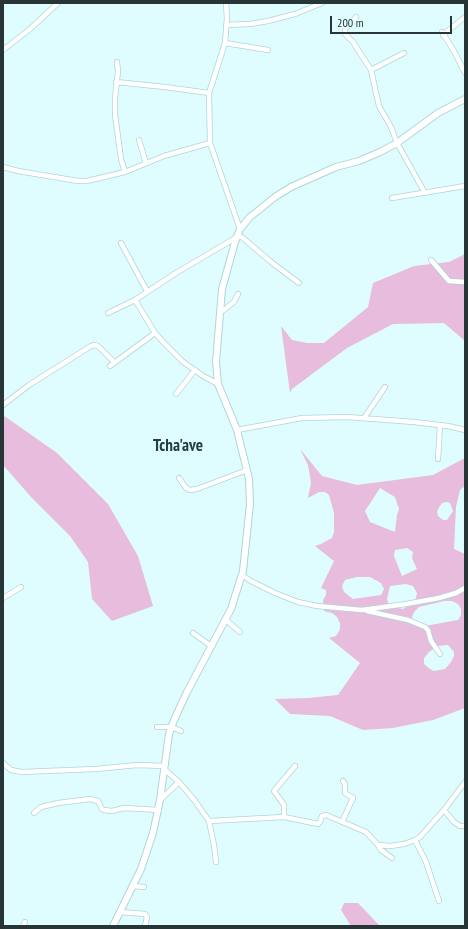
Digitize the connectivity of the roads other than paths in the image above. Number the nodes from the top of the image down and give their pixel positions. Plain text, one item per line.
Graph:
1 (58, 3) edge
2 (226, 3) edge
3 (322, 3) edge
4 (465, 17) edge
5 (356, 18) dead end
6 (226, 25) junction
7 (225, 43) junction
8 (3, 50) edge
9 (268, 50) dead end
10 (404, 53) dead end
11 (117, 62) dead end
12 (371, 70) junction
13 (465, 73) edge
14 (116, 82) junction
15 (209, 93) junction
16 (465, 99) edge
17 (139, 140) dead end
18 (210, 143) junction
19 (397, 143) junction
20 (146, 163) junction
21 (3, 167) edge
22 (125, 172) junction
23 (465, 186) edge
24 (425, 193) junction
25 (392, 198) dead end
26 (240, 229) junction
27 (237, 237) junction
28 (121, 243) dead end
29 (431, 260) dead end
30 (465, 282) edge
31 (299, 283) dead end
32 (148, 291) junction
33 (238, 294) dead end
34 (135, 300) junction
35 (108, 313) dead end
36 (220, 313) junction
37 (155, 333) junction
38 (195, 370) junction
39 (218, 384) junction
40 (385, 387) dead end
41 (176, 394) dead end
42 (3, 405) edge
43 (364, 418) junction
44 (440, 425) junction
45 (237, 430) junction
46 (465, 430) edge
47 (438, 459) dead end
48 (247, 470) junction
49 (179, 478) dead end
50 (242, 575) junction
51 (21, 587) dead end
52 (465, 588) edge
53 (3, 598) edge
54 (362, 610) junction
55 (226, 620) junction
56 (240, 632) dead end
57 (193, 633) dead end
58 (211, 646) junction
59 (440, 654) dead end
60 (157, 727) dead end
61 (172, 727) junction
62 (180, 731) dead end
63 (3, 763) edge
64 (295, 766) dead end
65 (164, 768) junction
66 (343, 781) dead end
67 (179, 782) junction
68 (465, 782) edge
69 (160, 800) junction
70 (159, 810) junction
71 (444, 810) junction
72 (34, 813) dead end
73 (284, 817) junction
74 (209, 821) junction
75 (342, 822) junction
76 (465, 826) edge
77 (414, 840) junction
78 (378, 845) junction
79 (392, 858) dead end
80 (216, 862) dead end
81 (133, 886) junction
82 (144, 887) dead end
83 (439, 901) dead end
84 (120, 912) junction
85 (113, 926) edge
86 (145, 926) edge

1 - 8 street
2 - 6 street
3 - 6 street
4 - 13 street
5 - 12 street
6 - 7 street
7 - 9 street
7 - 15 street
10 - 12 street
11 - 14 street
12 - 19 street
14 - 15 street
14 - 22 street
15 - 18 street
16 - 19 street
17 - 20 street
18 - 20 street
18 - 26 street
19 - 24 street
19 - 26 street
20 - 22 street
21 - 22 street
23 - 24 street
24 - 25 street
26 - 27 street
27 - 31 street
27 - 32 street
27 - 36 street
28 - 32 street
29 - 30 street
32 - 34 street
33 - 36 street
34 - 35 street
34 - 37 street
36 - 39 street
37 - 38 street
37 - 42 street
38 - 39 street
38 - 41 street
39 - 45 street
40 - 43 street
43 - 44 street
43 - 45 street
44 - 46 street
44 - 47 street
45 - 48 street
48 - 49 street
48 - 50 street
50 - 54 street
50 - 55 street
51 - 53 street
52 - 54 street
54 - 59 street
55 - 56 street
55 - 58 street
57 - 58 street
58 - 61 street
60 - 61 street
61 - 62 street
61 - 65 street
63 - 65 street
64 - 73 street
65 - 67 street
65 - 69 street
66 - 75 street
67 - 69 street
67 - 74 street
68 - 71 street
69 - 70 street
70 - 72 street
70 - 81 street
71 - 76 street
71 - 77 street
73 - 74 street
73 - 75 street
74 - 80 street
75 - 78 street
77 - 78 street
77 - 83 street
78 - 79 street
81 - 82 street
81 - 84 street
84 - 85 street
84 - 86 street

